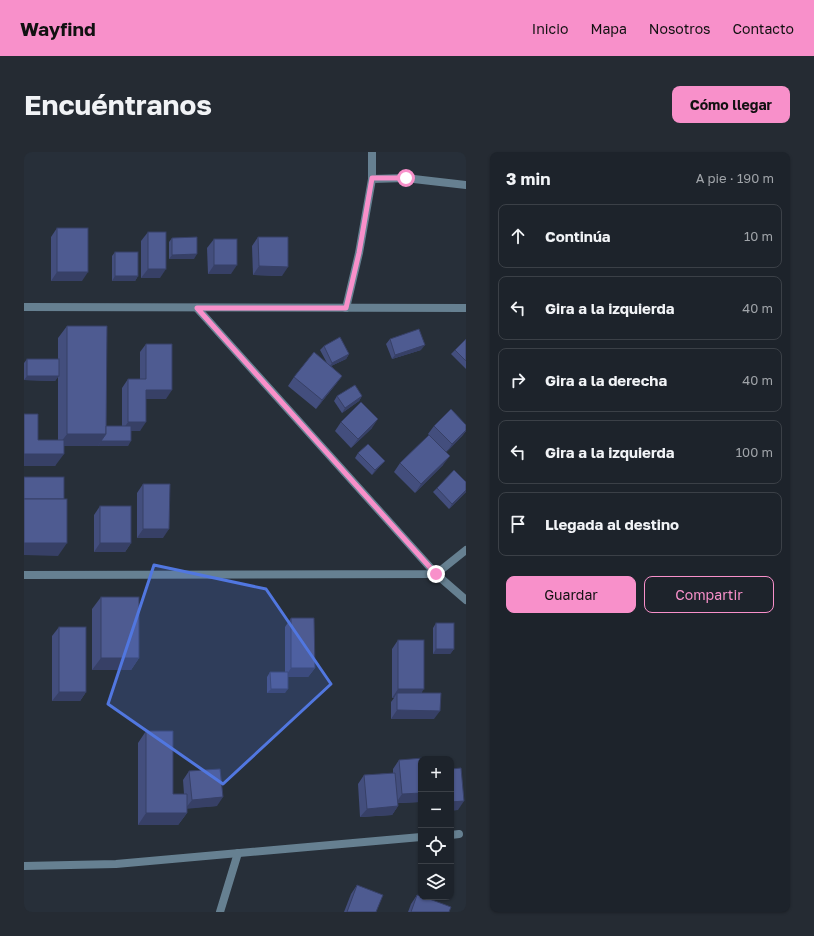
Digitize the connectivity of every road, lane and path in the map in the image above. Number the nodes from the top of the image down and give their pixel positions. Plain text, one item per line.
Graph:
1 (372, 152) edge
2 (372, 178) junction
3 (466, 185) edge
4 (24, 307) edge
5 (197, 308) junction
6 (346, 308) junction
7 (466, 308) edge
8 (466, 550) edge
9 (436, 574) junction
10 (24, 575) edge
11 (466, 600) edge
12 (418, 837) edge
13 (238, 853) junction
14 (24, 866) edge
15 (220, 912) edge

1 - 2 street
2 - 3 street
2 - 6 street
4 - 5 street
5 - 6 street
5 - 9 street
6 - 7 street
8 - 9 street
9 - 10 street
9 - 11 street
12 - 13 street
13 - 14 street
13 - 15 street

